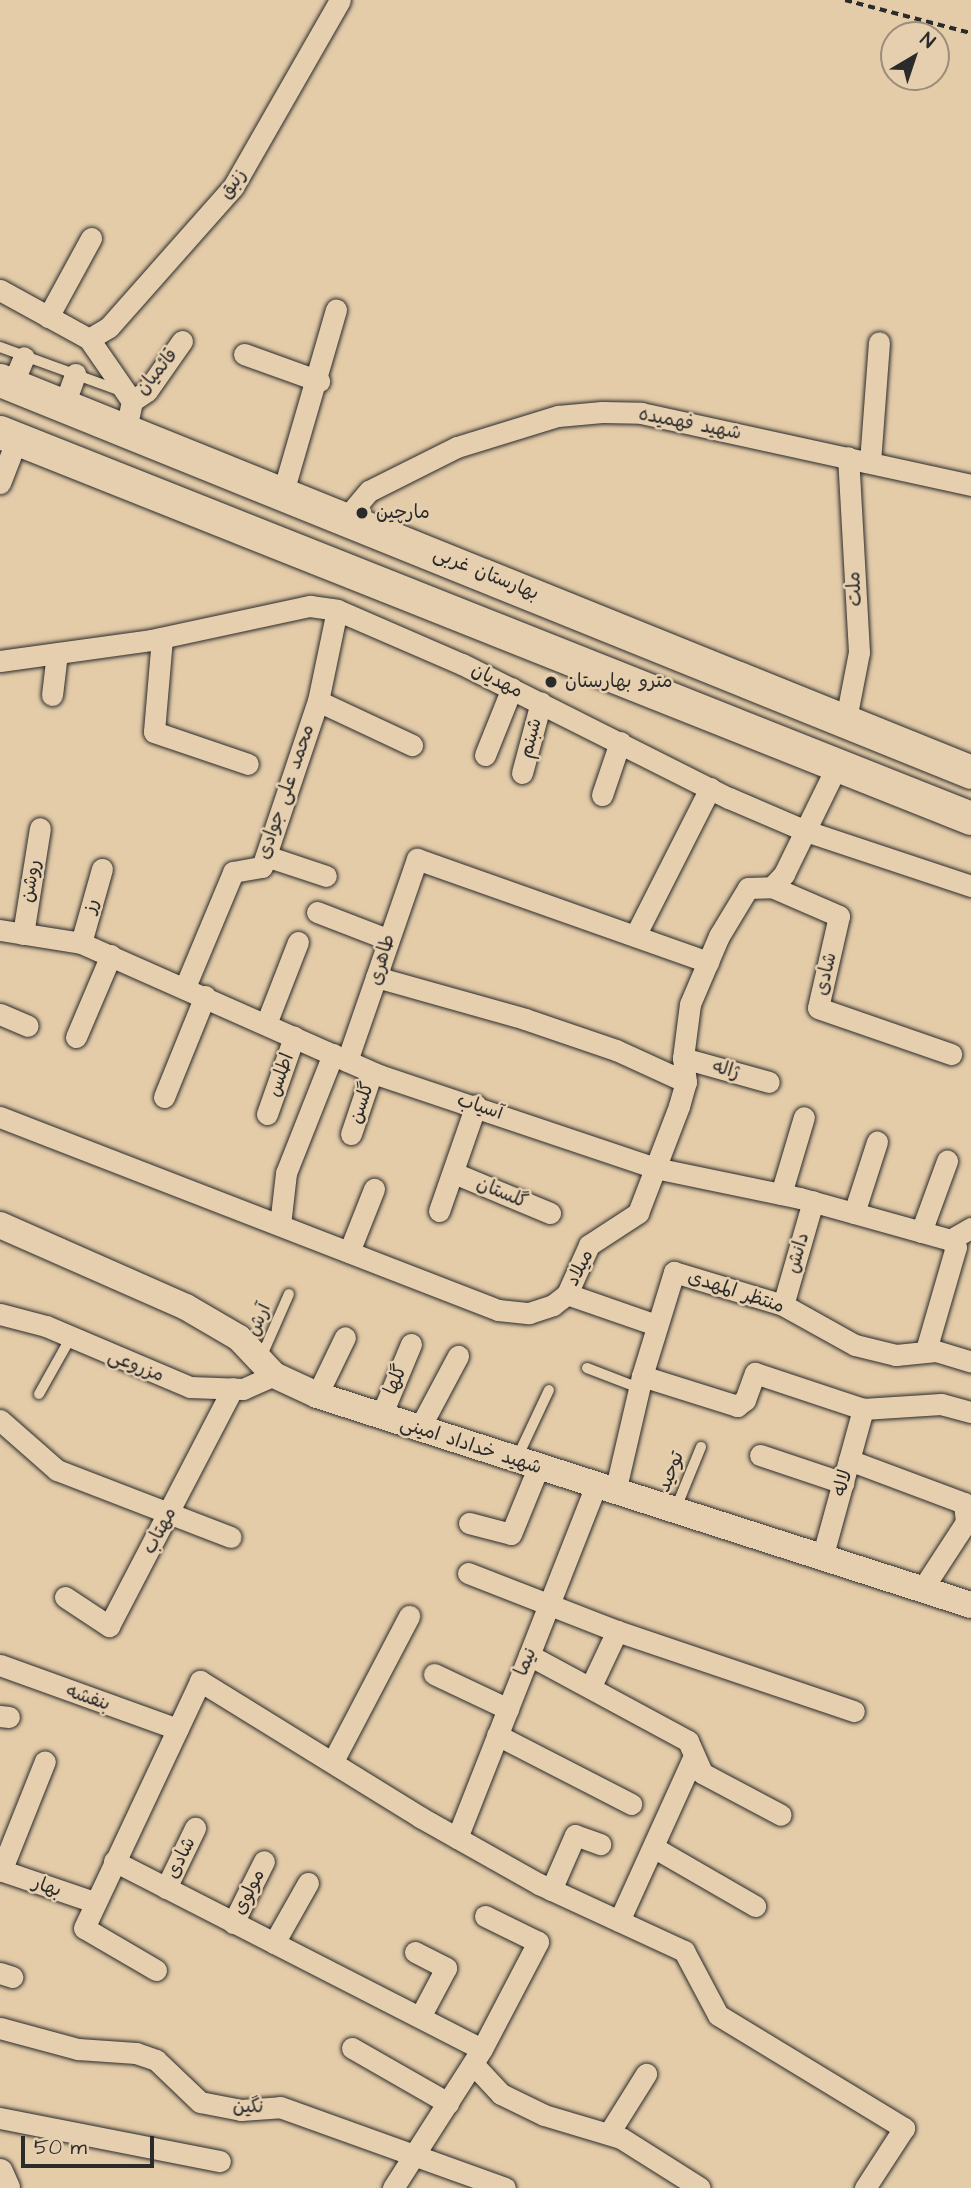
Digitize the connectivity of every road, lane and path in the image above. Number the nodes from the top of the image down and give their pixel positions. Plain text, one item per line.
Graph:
1 (340, 0) edge
2 (845, 0) edge
3 (971, 33) edge
4 (92, 238) dead end
5 (0, 290) edge
6 (336, 310) dead end
7 (48, 317) junction
8 (89, 339) junction
9 (182, 341) dead end
10 (879, 342) dead end
11 (0, 346) edge
12 (244, 354) dead end
13 (12, 374) edge
14 (75, 374) junction
15 (319, 381) junction
16 (64, 405) junction
17 (128, 408) junction
18 (8, 436) edge
19 (848, 457) junction
20 (870, 462) junction
21 (0, 483) edge
22 (971, 485) edge
23 (283, 492) junction
24 (347, 517) junction
25 (337, 610) junction
26 (162, 638) junction
27 (57, 653) junction
28 (0, 662) edge
29 (512, 688) junction
30 (51, 695) dead end
31 (318, 701) junction
32 (541, 702) junction
33 (846, 719) junction
34 (620, 742) junction
35 (412, 745) dead end
36 (485, 755) dead end
37 (248, 764) dead end
38 (838, 764) junction
39 (971, 772) edge
40 (522, 773) dead end
41 (710, 788) junction
42 (602, 794) dead end
43 (971, 818) edge
44 (40, 828) dead end
45 (806, 831) junction
46 (265, 856) junction
47 (102, 869) dead end
48 (326, 876) dead end
49 (971, 886) edge
50 (772, 887) junction
51 (317, 912) dead end
52 (0, 929) edge
53 (23, 934) junction
54 (635, 936) junction
55 (387, 939) junction
56 (81, 943) junction
57 (298, 943) dead end
58 (111, 956) junction
59 (708, 962) junction
60 (376, 977) junction
61 (185, 987) junction
62 (205, 996) junction
63 (0, 1014) edge
64 (267, 1024) junction
65 (27, 1026) dead end
66 (76, 1037) dead end
67 (294, 1037) junction
68 (951, 1054) dead end
69 (340, 1058) junction
70 (683, 1058) junction
71 (372, 1072) junction
72 (686, 1082) junction
73 (769, 1082) dead end
74 (164, 1097) dead end
75 (476, 1105) junction
76 (267, 1114) dead end
77 (0, 1117) edge
78 (804, 1117) dead end
79 (351, 1134) dead end
80 (877, 1142) dead end
81 (947, 1161) dead end
82 (655, 1168) junction
83 (454, 1173) junction
84 (374, 1189) dead end
85 (781, 1194) junction
86 (813, 1201) junction
87 (439, 1211) dead end
88 (550, 1213) dead end
89 (854, 1213) junction
90 (0, 1225) edge
91 (280, 1225) junction
92 (971, 1228) edge
93 (921, 1231) junction
94 (950, 1240) junction
95 (349, 1252) junction
96 (289, 1294) dead end
97 (567, 1294) junction
98 (783, 1305) junction
99 (0, 1314) edge
100 (656, 1325) junction
101 (71, 1337) junction
102 (345, 1337) dead end
103 (411, 1344) dead end
104 (926, 1350) junction
105 (458, 1356) dead end
106 (971, 1362) edge
107 (267, 1367) junction
108 (587, 1368) dead end
109 (640, 1382) junction
110 (233, 1388) junction
111 (549, 1390) dead end
112 (39, 1394) dead end
113 (317, 1395) junction
114 (863, 1409) junction
115 (971, 1412) edge
116 (381, 1416) junction
117 (0, 1420) edge
118 (419, 1429) junction
119 (701, 1447) dead end
120 (760, 1455) dead end
121 (849, 1460) junction
122 (527, 1464) junction
123 (843, 1483) junction
124 (605, 1489) junction
125 (675, 1511) junction
126 (169, 1515) junction
127 (469, 1523) dead end
128 (230, 1537) dead end
129 (822, 1558) junction
130 (468, 1573) dead end
131 (923, 1588) junction
132 (65, 1597) dead end
133 (971, 1605) edge
134 (548, 1606) junction
135 (409, 1616) dead end
136 (617, 1631) junction
137 (529, 1655) junction
138 (0, 1665) edge
139 (434, 1674) dead end
140 (591, 1686) junction
141 (508, 1709) junction
142 (854, 1711) dead end
143 (178, 1729) junction
144 (497, 1735) junction
145 (693, 1758) junction
146 (45, 1761) dead end
147 (333, 1761) junction
148 (631, 1804) dead end
149 (781, 1815) dead end
150 (195, 1828) dead end
151 (457, 1838) junction
152 (600, 1844) dead end
153 (653, 1847) junction
154 (114, 1861) junction
155 (264, 1861) dead end
156 (0, 1870) edge
157 (308, 1884) dead end
158 (166, 1888) junction
159 (551, 1890) junction
160 (94, 1902) junction
161 (755, 1906) dead end
162 (485, 1916) dead end
163 (620, 1921) junction
164 (233, 1923) junction
165 (274, 1943) junction
166 (415, 1952) dead end
167 (156, 1970) dead end
168 (420, 2017) junction
169 (0, 2028) edge
170 (352, 2048) dead end
171 (477, 2056) junction
172 (646, 2074) dead end
173 (448, 2103) junction
174 (0, 2118) edge
175 (610, 2133) junction
176 (415, 2156) junction
177 (220, 2161) dead end
178 (0, 2172) edge
179 (7, 2188) edge
180 (393, 2188) edge
181 (505, 2188) edge
182 (700, 2188) edge
183 (865, 2188) edge

1 - 8 street, زنبق
2 - 3 path
4 - 7 street
5 - 7 street
6 - 15 street
7 - 8 street
8 - 17 street
9 - 17 street, قائمیان
10 - 20 street
11 - 13 lane
12 - 15 street
13 - 14 lane
13 - 16 main road, بهارستان غربی
14 - 16 street
14 - 17 lane
15 - 23 street
16 - 17 main road, بهارستان غربی
17 - 23 main road, بهارستان غربی
18 - 21 street
18 - 38 main road
19 - 20 street, شهید فهمیده
19 - 24 street, شهید فهمیده
19 - 33 street, ملت
20 - 22 street, شهید فهمیده
23 - 24 main road, بهارستان غربی
24 - 33 main road, بهارستان غربی
25 - 26 street, مهدیان
25 - 29 street, مهدیان
25 - 31 street, محمد علی جوادی
26 - 27 street, مهدیان
26 - 37 street
27 - 28 street, مهدیان
27 - 30 street
29 - 32 street, مهدیان
29 - 36 street
31 - 35 street
31 - 46 street, محمد علی جوادی
32 - 34 street, مهدیان
32 - 40 street, شبنم
33 - 39 main road, بهارستان غربی
34 - 41 street, مهدیان
34 - 42 street
38 - 43 main road
38 - 45 street
41 - 45 street, مهدیان
41 - 54 street
44 - 53 street, روشن
45 - 49 street, مهدیان
45 - 50 street
46 - 48 street
46 - 61 street, محمد علی جوادی
47 - 56 street, رز
50 - 59 street, میلاد
50 - 68 street, شادی
51 - 55 street
52 - 53 street, آسیاب
53 - 56 street, آسیاب
54 - 55 street, طاهری
54 - 59 street
55 - 60 street, طاهری
56 - 58 street, آسیاب
57 - 64 street
58 - 61 street, آسیاب
58 - 66 street
59 - 70 street, میلاد
60 - 69 street, طاهری
60 - 72 street
61 - 62 street, آسیاب
62 - 64 street, آسیاب
62 - 74 street
63 - 65 street
64 - 67 street, آسیاب
67 - 69 street, آسیاب
67 - 76 street, اطلس
69 - 71 street, آسیاب
69 - 91 street, طاهری
70 - 72 street, میلاد
70 - 73 street, ژاله
71 - 75 street, آسیاب
71 - 79 street, گلسن
72 - 82 street, میلاد
75 - 82 street, آسیاب
75 - 83 street
77 - 91 street, میلاد
78 - 85 street
80 - 89 street
81 - 93 street
82 - 85 street, آسیاب
82 - 97 street, میلاد
83 - 87 street
83 - 88 street, گلستان
84 - 95 street
85 - 86 street, آسیاب
86 - 89 street, آسیاب
86 - 98 street, دانش
89 - 93 street, آسیاب
90 - 107 street, شهید خداداد امینی
91 - 95 street, میلاد
92 - 94 street
93 - 94 street, آسیاب
94 - 104 street
95 - 97 street, میلاد
96 - 107 lane, آرش
97 - 100 street
98 - 100 street, منتظر المهدی
98 - 104 street, منتظر المهدی
99 - 101 street, مزروعی
100 - 109 street, منتظر المهدی
101 - 110 street, مزروعی
101 - 112 lane
102 - 113 street
103 - 116 street, گلها
104 - 106 street, منتظر المهدی
105 - 118 street
107 - 110 street, مزروعی
107 - 113 street, شهید خداداد امینی
108 - 109 lane
109 - 114 street
109 - 124 street, منتظر المهدی
110 - 126 street, مهتاب
111 - 122 lane
113 - 116 street, شهید خداداد امینی
114 - 115 street
114 - 121 street, لاله
116 - 118 street, شهید خداداد امینی
117 - 126 street
118 - 122 street, شهید خداداد امینی
119 - 125 lane, توحید
120 - 123 street
121 - 123 street, لاله
121 - 131 street
122 - 124 street, شهید خداداد امینی
122 - 127 street
123 - 129 street, لاله
124 - 125 street, شهید خداداد امینی
124 - 134 street, نیما
125 - 129 street, شهید خداداد امینی
126 - 128 street
126 - 132 street, مهتاب
129 - 131 street, شهید خداداد امینی
130 - 134 street
131 - 133 street, شهید خداداد امینی
134 - 136 street
134 - 137 street, نیما
135 - 147 street
136 - 140 street
136 - 142 street
137 - 140 street
137 - 141 street, نیما
138 - 143 street, بنفشه
139 - 141 street
140 - 145 street
141 - 144 street, نیما
143 - 147 street
143 - 154 street
144 - 148 street
144 - 151 street, نیما
145 - 149 street
145 - 153 street
146 - 156 street
147 - 151 street
150 - 158 street, شادی
151 - 159 street
152 - 159 street
153 - 161 street
153 - 163 street
154 - 158 street
154 - 160 street
155 - 164 street, مولوی
156 - 160 street, بهار
157 - 165 street
158 - 164 street
159 - 163 street
160 - 167 street
162 - 171 street
163 - 183 street
164 - 165 street
165 - 168 street
166 - 168 street
168 - 171 street
169 - 176 street, نگین
170 - 173 street
171 - 173 street
171 - 175 street
172 - 175 street
173 - 176 street
174 - 177 street
175 - 182 street
176 - 180 street
176 - 181 street, نگین
178 - 179 street

